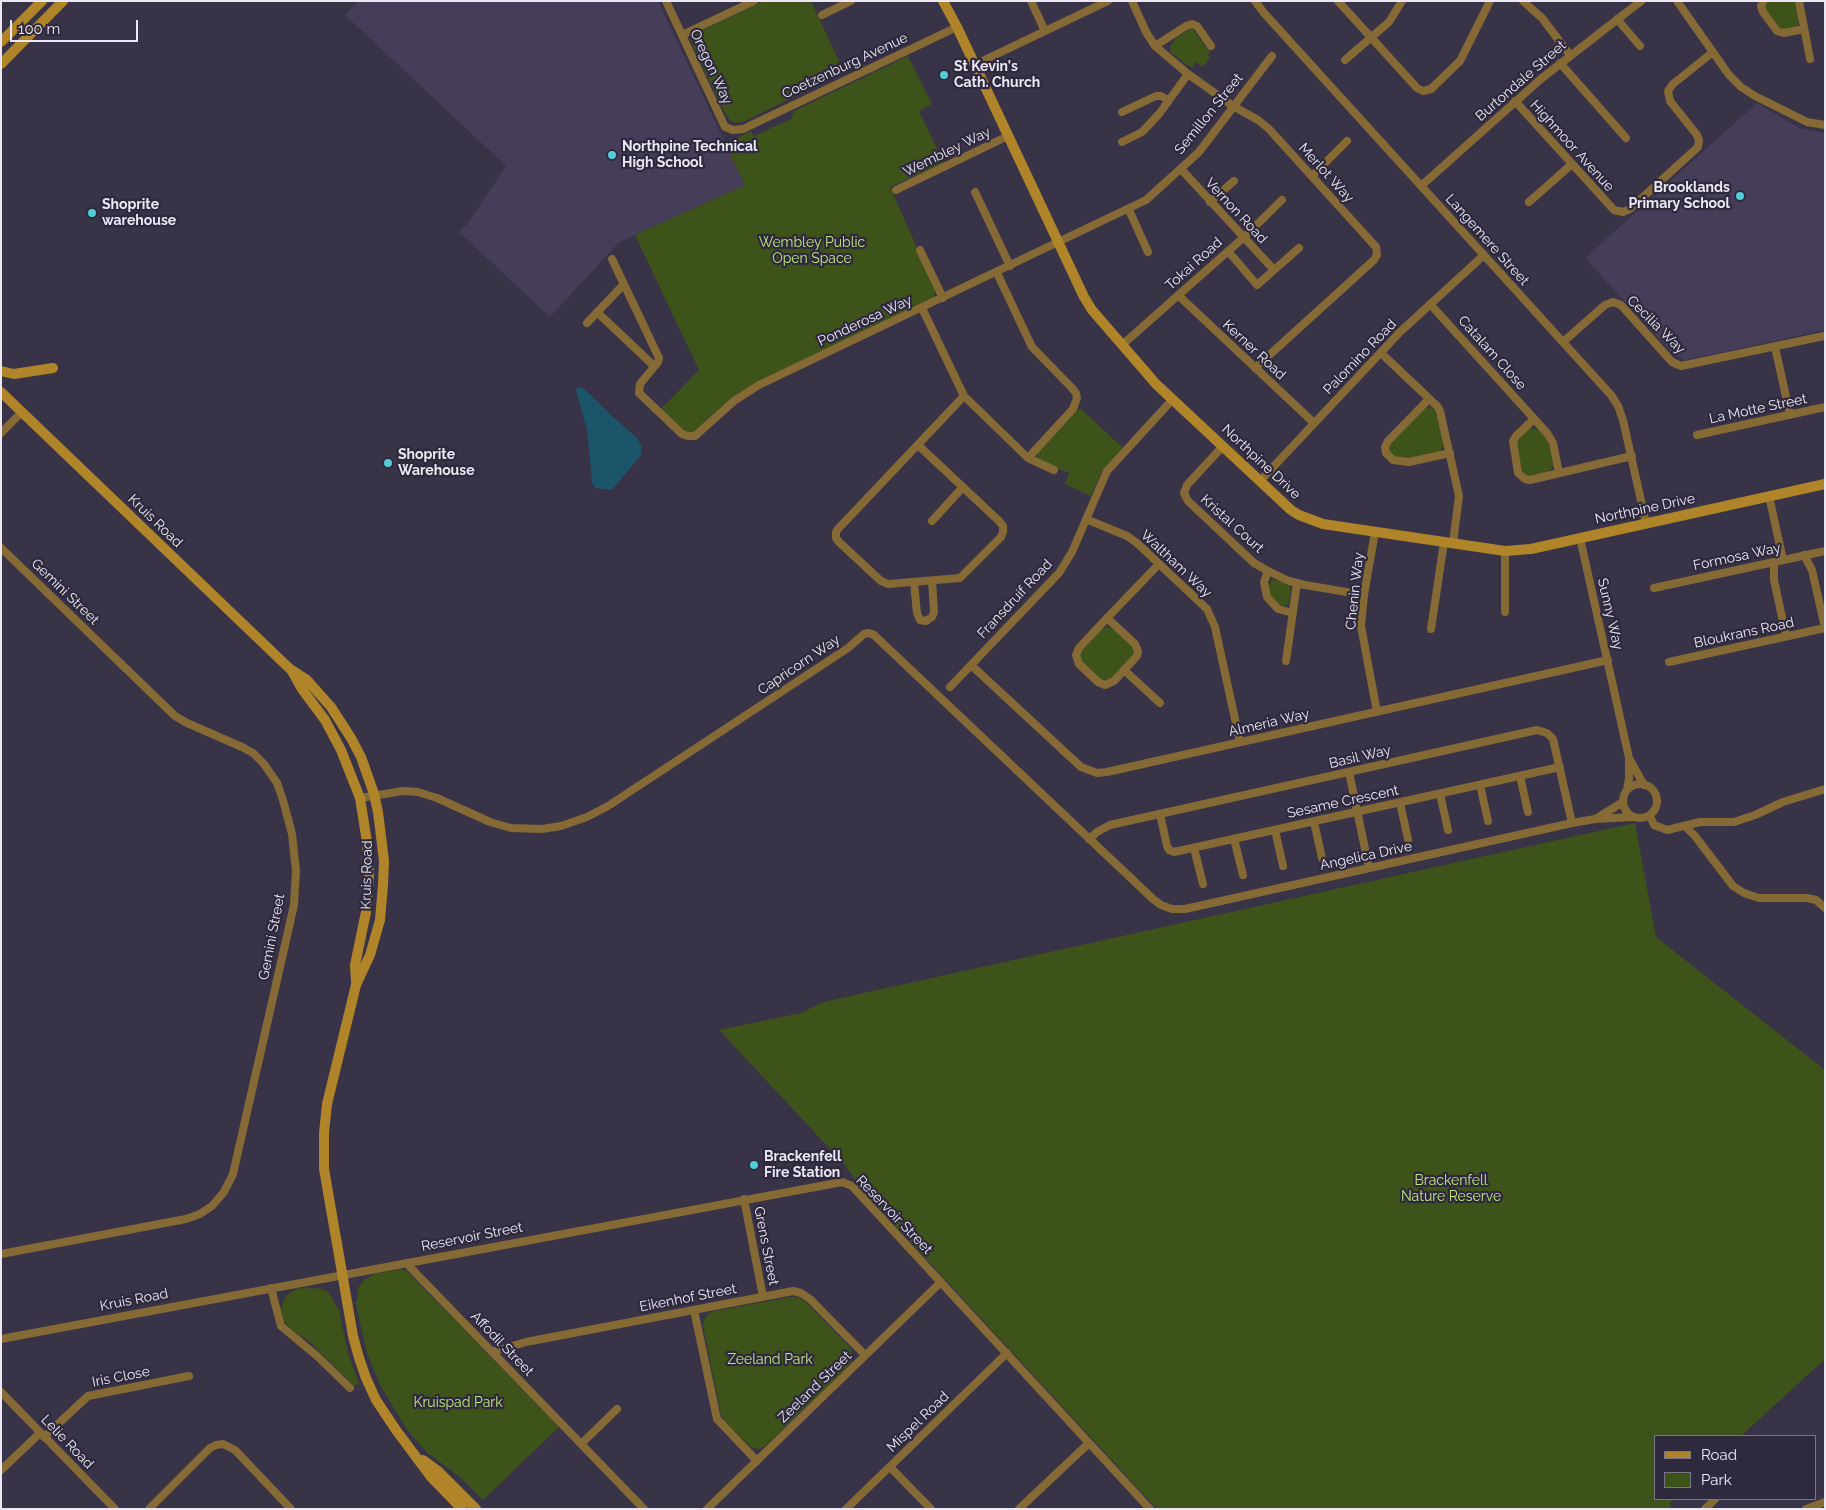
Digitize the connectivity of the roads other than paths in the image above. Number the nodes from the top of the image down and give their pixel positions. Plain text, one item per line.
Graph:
1 (42, 1) edge
2 (63, 1) edge
3 (666, 1) edge
4 (754, 1) edge
5 (851, 1) edge
6 (943, 1) edge
7 (1031, 1) edge
8 (1108, 1) edge
9 (1132, 1) edge
10 (1255, 1) edge
11 (1338, 1) edge
12 (1402, 1) edge
13 (1490, 1) edge
14 (1642, 1) edge
15 (1677, 1) edge
16 (1763, 1) edge
17 (1799, 1) edge
18 (1528, 3) edge
19 (822, 15) dead end
20 (1617, 19) junction
21 (957, 27) junction
22 (1804, 29) junction
23 (1045, 31) junction
24 (682, 36) junction
25 (1371, 38) junction
26 (1, 42) edge
27 (1155, 46) junction
28 (1211, 46) dead end
29 (1640, 46) dead end
30 (1713, 52) junction
31 (1570, 55) junction
32 (1272, 56) dead end
33 (1345, 60) dead end
34 (1810, 60) dead end
35 (1560, 63) junction
36 (1, 64) edge
37 (974, 65) junction
38 (1188, 74) junction
39 (1169, 100) junction
40 (1515, 101) junction
41 (1233, 106) junction
42 (1122, 112) dead end
43 (1825, 125) edge
44 (743, 129) joint
45 (1008, 136) junction
46 (1626, 138) dead end
47 (1347, 141) dead end
48 (1122, 142) dead end
49 (1572, 164) junction
50 (1181, 169) junction
51 (1312, 176) junction
52 (1234, 180) dead end
53 (1422, 186) junction
54 (896, 190) dead end
55 (975, 192) dead end
56 (1282, 200) dead end
57 (1210, 202) junction
58 (1529, 202) dead end
59 (1129, 210) junction
60 (1243, 238) junction
61 (1059, 243) junction
62 (1299, 248) dead end
63 (920, 250) dead end
64 (1228, 251) junction
65 (1148, 252) dead end
66 (1484, 255) junction
67 (612, 259) dead end
68 (1010, 266) junction
69 (1274, 270) junction
70 (997, 272) junction
71 (624, 284) junction
72 (1178, 295) junction
73 (942, 298) junction
74 (1430, 304) junction
75 (922, 308) junction
76 (597, 312) junction
77 (587, 322) dead end
78 (1824, 336) edge
79 (1563, 342) junction
80 (1122, 345) junction
81 (1775, 347) junction
82 (1380, 353) junction
83 (654, 366) junction
84 (53, 368) dead end
85 (1255, 368) junction
86 (1, 370) edge
87 (1, 392) edge
88 (964, 396) junction
89 (1173, 399) junction
90 (1429, 399) junction
91 (1825, 407) edge
92 (22, 412) junction
93 (1790, 415) junction
94 (1534, 419) junction
95 (1314, 424) junction
96 (1, 433) edge
97 (1697, 435) dead end
98 (918, 445) junction
99 (1223, 446) junction
100 (1450, 453) junction
101 (1632, 456) junction
102 (1028, 458) junction
103 (1054, 470) dead end
104 (1559, 473) junction
105 (1260, 481) junction
106 (1825, 484) edge
107 (964, 487) junction
108 (1769, 496) junction
109 (1086, 519) junction
110 (932, 521) dead end
111 (1646, 523) junction
112 (1375, 532) junction
113 (1580, 538) junction
114 (1449, 543) junction
115 (1, 548) edge
116 (1825, 550) edge
117 (1505, 551) junction
118 (1804, 555) junction
119 (1783, 560) junction
120 (1774, 562) junction
121 (1159, 564) junction
122 (1268, 571) junction
123 (932, 581) junction
124 (914, 582) junction
125 (1297, 583) junction
126 (1654, 588) dead end
127 (1364, 595) junction
128 (1505, 612) dead end
129 (1293, 613) junction
130 (1107, 618) junction
131 (1825, 628) edge
132 (1431, 629) dead end
133 (1786, 636) junction
134 (1608, 660) junction
135 (1286, 661) dead end
136 (1668, 662) dead end
137 (971, 665) junction
138 (290, 669) junction
139 (1124, 670) junction
140 (950, 687) dead end
141 (1160, 704) dead end
142 (1377, 712) junction
143 (1240, 742) junction
144 (1629, 758) junction
145 (1560, 767) junction
146 (1349, 772) junction
147 (1520, 776) junction
148 (1480, 785) junction
149 (1644, 785) junction
150 (1825, 789) edge
151 (1627, 790) junction
152 (374, 794) junction
153 (1440, 794) junction
154 (360, 798) junction
155 (1400, 802) junction
156 (1623, 802) junction
157 (1357, 812) junction
158 (1528, 812) dead end
159 (1160, 814) junction
160 (1650, 816) junction
161 (1632, 817) junction
162 (1595, 819) junction
163 (1488, 821) dead end
164 (1314, 822) junction
165 (1572, 823) junction
166 (1685, 826) junction
167 (1275, 830) junction
168 (1448, 830) dead end
169 (1089, 839) junction
170 (1234, 839) junction
171 (1408, 839) dead end
172 (1194, 848) junction
173 (1322, 858) dead end
174 (1282, 866) dead end
175 (1369, 868) junction
176 (1243, 875) dead end
177 (1203, 884) dead end
178 (1166, 907) joint
179 (1825, 908) edge
180 (356, 985) junction
181 (744, 1199) junction
182 (1, 1254) edge
183 (406, 1262) junction
184 (342, 1275) junction
185 (941, 1282) junction
186 (271, 1288) junction
187 (763, 1297) junction
188 (694, 1310) junction
189 (1, 1339) edge
190 (492, 1352) junction
191 (1007, 1354) junction
192 (865, 1356) junction
193 (189, 1376) dead end
194 (350, 1388) dead end
195 (1, 1392) edge
196 (617, 1409) dead end
197 (42, 1435) junction
198 (1089, 1443) junction
199 (581, 1444) junction
200 (414, 1453) junction
201 (757, 1461) junction
202 (890, 1466) junction
203 (1, 1470) edge
204 (1815, 1502) edge
205 (1825, 1502) edge
206 (1020, 1508) edge
207 (115, 1509) edge
208 (149, 1509) edge
209 (292, 1509) edge
210 (462, 1509) edge
211 (476, 1509) edge
212 (644, 1509) edge
213 (707, 1509) edge
214 (846, 1509) edge
215 (931, 1509) edge
216 (1150, 1509) edge
217 (1806, 1509) edge

1 - 26 street
2 - 36 street
3 - 24 street, Oregon Way
4 - 24 street
5 - 19 street
6 - 21 street, Northpine Drive
7 - 23 street
8 - 23 street
9 - 27 street, Merlot Way
10 - 53 street, Langemere Street
11 - 25 street
12 - 25 street
13 - 25 street
14 - 20 street, Burtondale Street
15 - 30 street
16 - 22 street
17 - 22 street
18 - 31 street
20 - 29 street
20 - 31 street, Burtondale Street
21 - 37 street, Northpine Drive
21 - 44 street, Coetzenburg Avenue
22 - 34 street
23 - 37 street
24 - 44 street, Oregon Way
25 - 33 street
27 - 28 street
27 - 38 street, Merlot Way
30 - 43 street
30 - 49 street, Highmoor Avenue
31 - 35 street, Burtondale Street
32 - 41 street, Semillon Street
35 - 40 street, Burtondale Street
35 - 46 street
37 - 45 street, Northpine Drive
38 - 39 street
38 - 41 street, Merlot Way
39 - 42 street
39 - 48 street
40 - 49 street, Highmoor Avenue
40 - 53 street, Burtondale Street
41 - 50 street, Semillon Street
41 - 51 street, Merlot Way
45 - 54 street, Wembley Way
45 - 61 street, Northpine Drive
47 - 51 street
49 - 58 street
50 - 57 street, Vernon Road
50 - 59 street, Semillon Street
51 - 85 street, Merlot Way
52 - 57 street
53 - 66 street, Langemere Street
55 - 68 street
56 - 60 street, Tokai Road
57 - 60 street, Vernon Road
59 - 61 street, Semillon Street
59 - 65 street
60 - 64 street, Tokai Road
60 - 69 street, Vernon Road
61 - 68 street, Ponderosa Way
61 - 80 street, Northpine Drive
62 - 69 street
63 - 73 street
64 - 69 street
64 - 72 street, Tokai Road
66 - 74 street, Palomino Road
66 - 79 street, Langemere Street
67 - 71 street
68 - 70 street, Ponderosa Way
70 - 73 street, Ponderosa Way
70 - 102 street
71 - 76 street
71 - 83 street
72 - 80 street, Tokai Road
72 - 85 street, Kerner Road
73 - 75 street, Ponderosa Way
74 - 82 street, Palomino Road
74 - 94 street, Catalam Close
75 - 83 street, Ponderosa Way
75 - 88 street
76 - 77 street
76 - 83 street
78 - 81 street, Cecilia Way
79 - 81 street, Cecilia Way
79 - 101 street, Langemere Street
80 - 89 street, Northpine Drive
81 - 93 street
82 - 90 street
82 - 95 street, Palomino Road
84 - 86 street
85 - 95 street, Kerner Road
87 - 92 street, Kruis Road
88 - 98 street
88 - 102 street
89 - 99 street, Northpine Drive
89 - 109 street, Fransdruif Road
90 - 100 street
90 - 100 street
91 - 93 street, La Motte Street
92 - 96 street
92 - 138 street, Kruis Road
93 - 97 street, La Motte Street
94 - 104 street, Catalam Close
94 - 104 street
95 - 105 street, Palomino Road
98 - 107 street
98 - 124 street
99 - 105 street, Northpine Drive
99 - 122 street, Kristal Court
100 - 114 street
101 - 104 street
101 - 111 street, Langemere Street
102 - 103 street
105 - 112 street, Northpine Drive
106 - 108 street, Northpine Drive
107 - 110 street
107 - 123 street
108 - 111 street, Northpine Drive
108 - 119 street
109 - 121 street, Waltham Way
109 - 137 street, Fransdruif Road
111 - 113 street, Northpine Drive
112 - 114 street, Northpine Drive
112 - 127 street, Chenin Way
113 - 117 street, Northpine Drive
113 - 134 street, Sunny Way
114 - 117 street, Northpine Drive
114 - 132 street
115 - 182 street, Gemini Street
116 - 118 street, Formosa Way
117 - 128 street
118 - 119 street, Formosa Way
118 - 131 street
119 - 120 street, Formosa Way
120 - 126 street, Formosa Way
120 - 133 street
121 - 130 street
121 - 143 street, Waltham Way
122 - 125 street, Kristal Court
122 - 129 street, Kristal Court
123 - 124 street
123 - 124 street
125 - 127 street, Kristal Court
125 - 129 street
127 - 142 street, Chenin Way
129 - 135 street
130 - 139 street
130 - 139 street
131 - 133 street, Bloukrans Road
133 - 136 street, Bloukrans Road
134 - 142 street, Almeria Way
134 - 144 street, Sunny Way
137 - 140 street, Fransdruif Road
137 - 143 street, Almeria Way
138 - 152 street, Kruis Road
138 - 154 street, Kruis Road
139 - 141 street
142 - 143 street, Almeria Way
144 - 149 street
144 - 151 street
145 - 146 street, Basil Way
145 - 147 street, Sesame Crescent
145 - 165 street, Basil Way
146 - 157 street
146 - 159 street, Basil Way
147 - 148 street, Sesame Crescent
147 - 158 street
148 - 153 street, Sesame Crescent
148 - 163 street
149 - 151 street
149 - 160 street
150 - 166 street
151 - 156 street
152 - 154 street
152 - 169 street, Capricorn Way
152 - 180 street, Kruis Road
153 - 155 street, Sesame Crescent
153 - 168 street
154 - 180 street, Kruis Road
155 - 157 street, Sesame Crescent
155 - 171 street
156 - 161 street
156 - 162 street
157 - 164 street, Sesame Crescent
157 - 175 street
159 - 169 street, Basil Way
159 - 172 street, Sesame Crescent
160 - 161 street
160 - 166 street
161 - 162 street
162 - 165 street, Angelica Drive
164 - 167 street, Sesame Crescent
164 - 173 street
165 - 175 street, Angelica Drive
166 - 179 street
167 - 170 street, Sesame Crescent
167 - 174 street
169 - 178 street, Capricorn Way
170 - 172 street, Sesame Crescent
170 - 176 street
172 - 177 street
175 - 178 street, Angelica Drive
180 - 184 street, Kruis Road
181 - 183 street, Reservoir Street
181 - 185 street, Reservoir Street
181 - 187 street, Grens Street
183 - 184 street, Reservoir Street
183 - 190 street, Affodil Street
184 - 186 street, Kruis Road
184 - 200 street, Kruis Road
185 - 191 street, Reservoir Street
185 - 192 street, Zeeland Street
186 - 189 street, Kruis Road
186 - 194 street
187 - 188 street, Eikenhof Street
187 - 192 street, Eikenhof Street
188 - 190 street, Eikenhof Street
188 - 201 street
190 - 199 street, Affodil Street
191 - 198 street, Reservoir Street
191 - 202 street, Mispel Road
192 - 201 street, Zeeland Street
193 - 197 street, Iris Close
195 - 197 street, Lelie Road
196 - 199 street
197 - 203 street, Iris Close
197 - 207 street, Lelie Road
198 - 206 street
198 - 216 street, Reservoir Street
199 - 212 street, Affodil Street
200 - 210 street, Kruis Road
200 - 211 street, Kruis Road
201 - 213 street, Zeeland Street
202 - 214 street, Mispel Road
202 - 215 street
204 - 205 street
204 - 217 street
208 - 209 street

